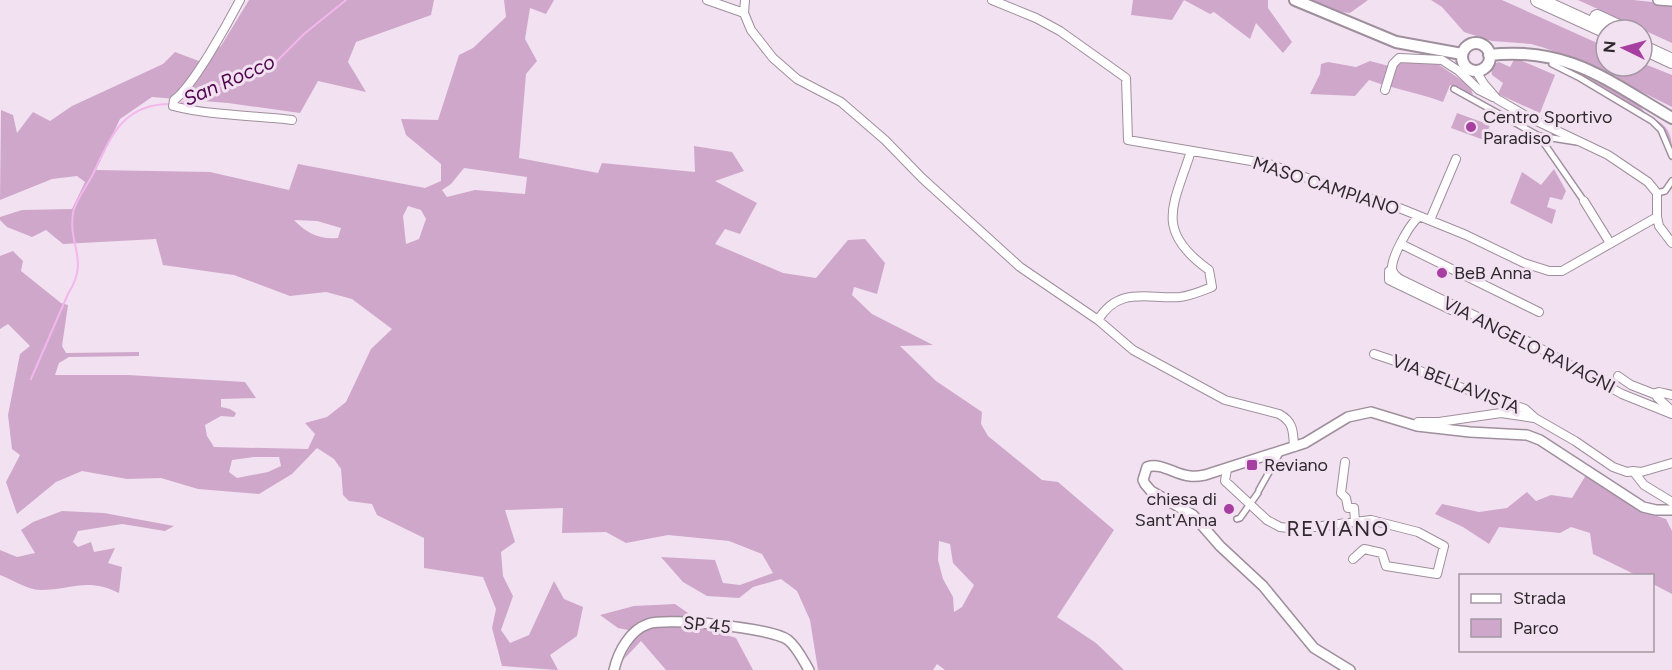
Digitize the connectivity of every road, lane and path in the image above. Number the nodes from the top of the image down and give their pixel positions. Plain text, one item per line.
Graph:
1 (240, 0) edge
2 (707, 0) edge
3 (745, 0) edge
4 (992, 0) edge
5 (1295, 0) edge
6 (1538, 0) edge
7 (1559, 0) edge
8 (1658, 0) edge
9 (1672, 1) edge
10 (744, 13) junction
11 (1599, 18) edge
12 (1594, 26) edge
13 (1654, 43) edge
14 (1672, 51) edge
15 (1654, 53) edge
16 (1462, 54) junction
17 (1490, 55) junction
18 (1672, 61) edge
19 (1552, 64) dead end
20 (1476, 70) junction
21 (1454, 89) dead end
22 (1385, 90) dead end
23 (1497, 99) junction
24 (1672, 118) edge
25 (292, 120) dead end
26 (1539, 136) junction
27 (1583, 141) junction
28 (1191, 151) junction
29 (1672, 156) edge
30 (1456, 159) dead end
31 (1672, 181) edge
32 (1657, 193) junction
33 (1584, 201) joint
34 (1419, 217) junction
35 (1657, 217) junction
36 (1430, 220) junction
37 (1610, 243) junction
38 (1672, 243) edge
39 (1401, 244) junction
40 (1392, 269) junction
41 (1451, 310) dead end
42 (1539, 312) dead end
43 (1098, 321) junction
44 (1374, 354) dead end
45 (1618, 376) dead end
46 (1657, 395) junction
47 (1672, 395) edge
48 (1672, 413) edge
49 (1535, 418) junction
50 (1410, 424) junction
51 (1294, 447) junction
52 (1281, 452) junction
53 (1345, 462) dead end
54 (1672, 463) edge
55 (1227, 469) junction
56 (1633, 471) junction
57 (1672, 502) edge
58 (1252, 504) junction
59 (1672, 510) edge
60 (1237, 519) dead end
61 (1354, 521) junction
62 (1353, 559) dead end
63 (614, 670) edge
64 (809, 670) edge
65 (1350, 670) edge

1 - 25 street
2 - 10 street
3 - 10 street
4 - 28 street, MASO CAMPIANO
5 - 16 main road
6 - 12 highway
7 - 11 highway
8 - 9 street
10 - 43 street
13 - 14 highway
15 - 18 highway
16 - 17 main road
16 - 20 main road
17 - 20 main road
17 - 24 main road
19 - 29 street
20 - 23 street
21 - 26 street
22 - 23 street
23 - 27 street
26 - 27 street
26 - 33 street
27 - 32 street
28 - 34 street, MASO CAMPIANO
28 - 43 street
30 - 36 street
31 - 32 street
32 - 35 street
33 - 37 street
34 - 36 street, MASO CAMPIANO
34 - 39 street
35 - 37 street, MASO CAMPIANO
35 - 38 street
36 - 37 street, MASO CAMPIANO
39 - 40 street
39 - 42 street
40 - 41 street, VIA ANGELO RAVAGNI
40 - 48 street, VIA ANGELO RAVAGNI
43 - 51 street
44 - 49 street, VIA BELLAVISTA
45 - 46 street
46 - 47 street
46 - 48 street
49 - 50 street, VIA BELLAVISTA
49 - 56 street, VIA BELLAVISTA
50 - 51 street
50 - 59 street
51 - 52 street
52 - 55 street
52 - 58 street
53 - 61 street
54 - 56 street
55 - 58 street
55 - 65 street
56 - 57 street, VIA BELLAVISTA
58 - 60 street
58 - 61 street
61 - 62 street
63 - 64 street, SP 45

